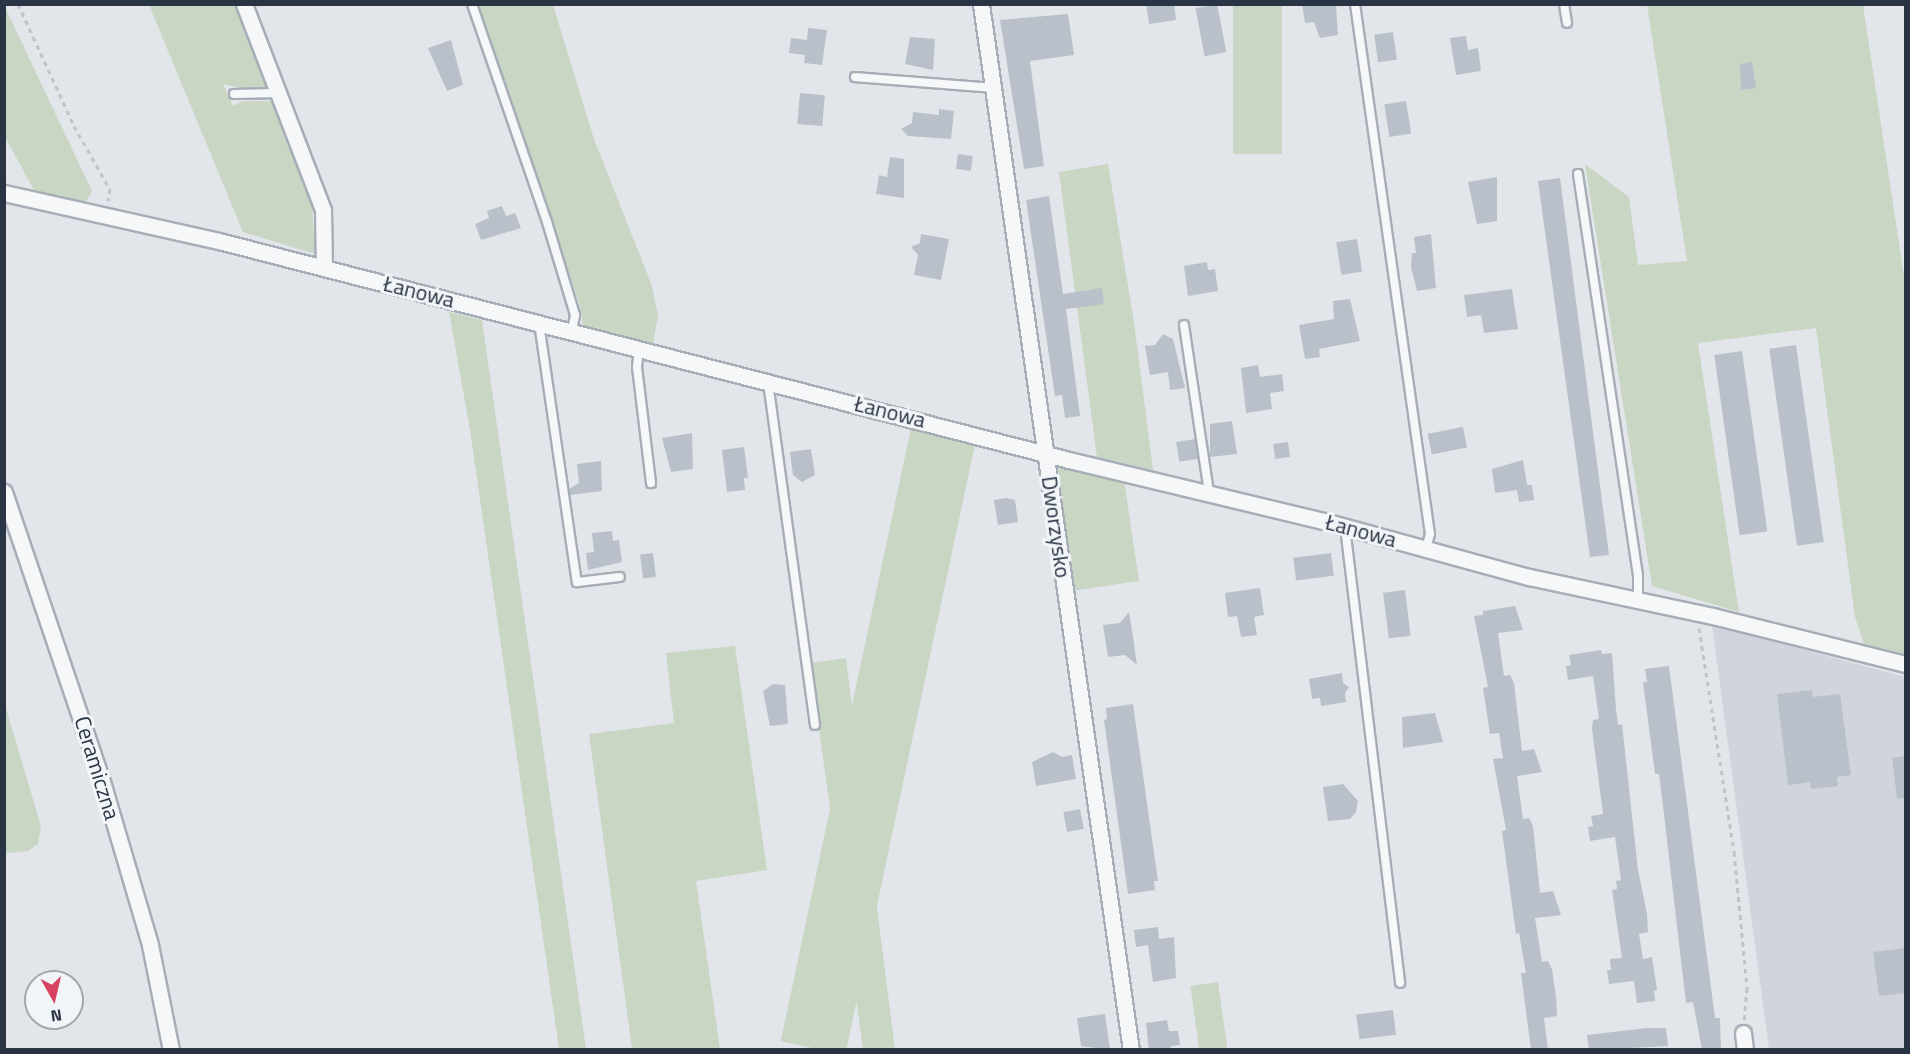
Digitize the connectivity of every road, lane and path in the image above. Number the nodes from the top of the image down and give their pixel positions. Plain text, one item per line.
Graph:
1 (18, 4) edge
2 (244, 4) edge
3 (472, 4) edge
4 (981, 4) edge
5 (1355, 4) edge
6 (1564, 4) edge
7 (1567, 22) dead end
8 (855, 77) dead end
9 (994, 88) junction
10 (278, 93) junction
11 (234, 94) dead end
12 (1578, 174) dead end
13 (4, 193) edge
14 (102, 217) junction
15 (324, 268) junction
16 (539, 322) junction
17 (1184, 325) dead end
18 (572, 331) junction
19 (639, 348) junction
20 (768, 381) junction
21 (1046, 451) junction
22 (651, 483) dead end
23 (4, 492) edge
24 (1209, 493) junction
25 (1345, 526) junction
26 (1426, 549) junction
27 (620, 577) dead end
28 (1638, 602) junction
29 (1697, 613) junction
30 (1905, 664) edge
31 (815, 725) dead end
32 (1400, 983) dead end
33 (1743, 1034) joint
34 (171, 1050) edge
35 (1131, 1050) edge
36 (1745, 1050) edge

1 - 14 path
2 - 10 street
3 - 18 lane
4 - 9 street, Dworzysko
5 - 26 lane
6 - 7 lane
8 - 9 lane
9 - 21 street, Dworzysko
10 - 11 lane
10 - 15 street
12 - 28 lane
13 - 14 street, Łanowa
14 - 15 street, Łanowa
15 - 16 street, Łanowa
16 - 18 street, Łanowa
16 - 27 lane
17 - 24 lane
18 - 19 street, Łanowa
19 - 20 street, Łanowa
19 - 22 lane
20 - 21 street, Łanowa
20 - 31 lane
21 - 24 street, Łanowa
21 - 35 street, Dworzysko
23 - 34 street, Ceramiczna
24 - 25 street, Łanowa
25 - 26 street, Łanowa
25 - 32 lane
26 - 28 street, Łanowa
28 - 29 street, Łanowa
29 - 30 street, Łanowa
29 - 33 path
33 - 36 street

